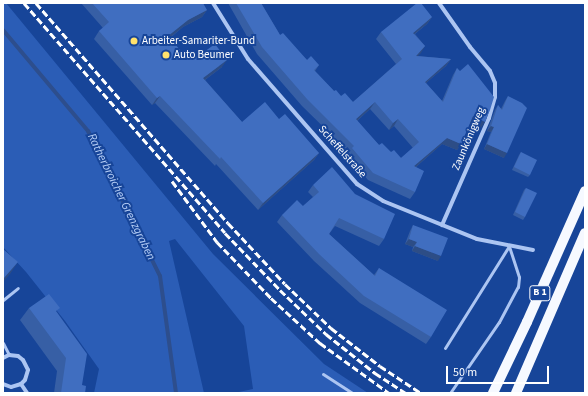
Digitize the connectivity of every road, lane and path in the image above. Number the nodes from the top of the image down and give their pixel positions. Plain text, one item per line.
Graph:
1 (213, 3) edge
2 (439, 3) edge
3 (585, 191) edge
4 (442, 225) junction
5 (585, 233) edge
6 (509, 246) junction
7 (532, 250) dead end
8 (18, 288) dead end
9 (3, 300) edge
10 (3, 343) edge
11 (446, 348) dead end
12 (9, 355) junction
13 (3, 358) edge
14 (323, 374) dead end
15 (3, 384) edge
16 (21, 384) junction
17 (27, 393) edge
18 (352, 393) edge
19 (450, 393) edge
20 (493, 393) edge
21 (516, 393) edge

1 - 4 street, Scheffelstraße
2 - 4 street, Zaunkönigweg
3 - 20 main road, B 1
4 - 6 street, Scheffelstraße
5 - 21 main road, B 1
6 - 7 street, Scheffelstraße
6 - 11 lane
6 - 19 lane
8 - 9 lane
10 - 12 lane
12 - 13 street
12 - 16 street
14 - 18 lane
15 - 16 street
16 - 17 street

